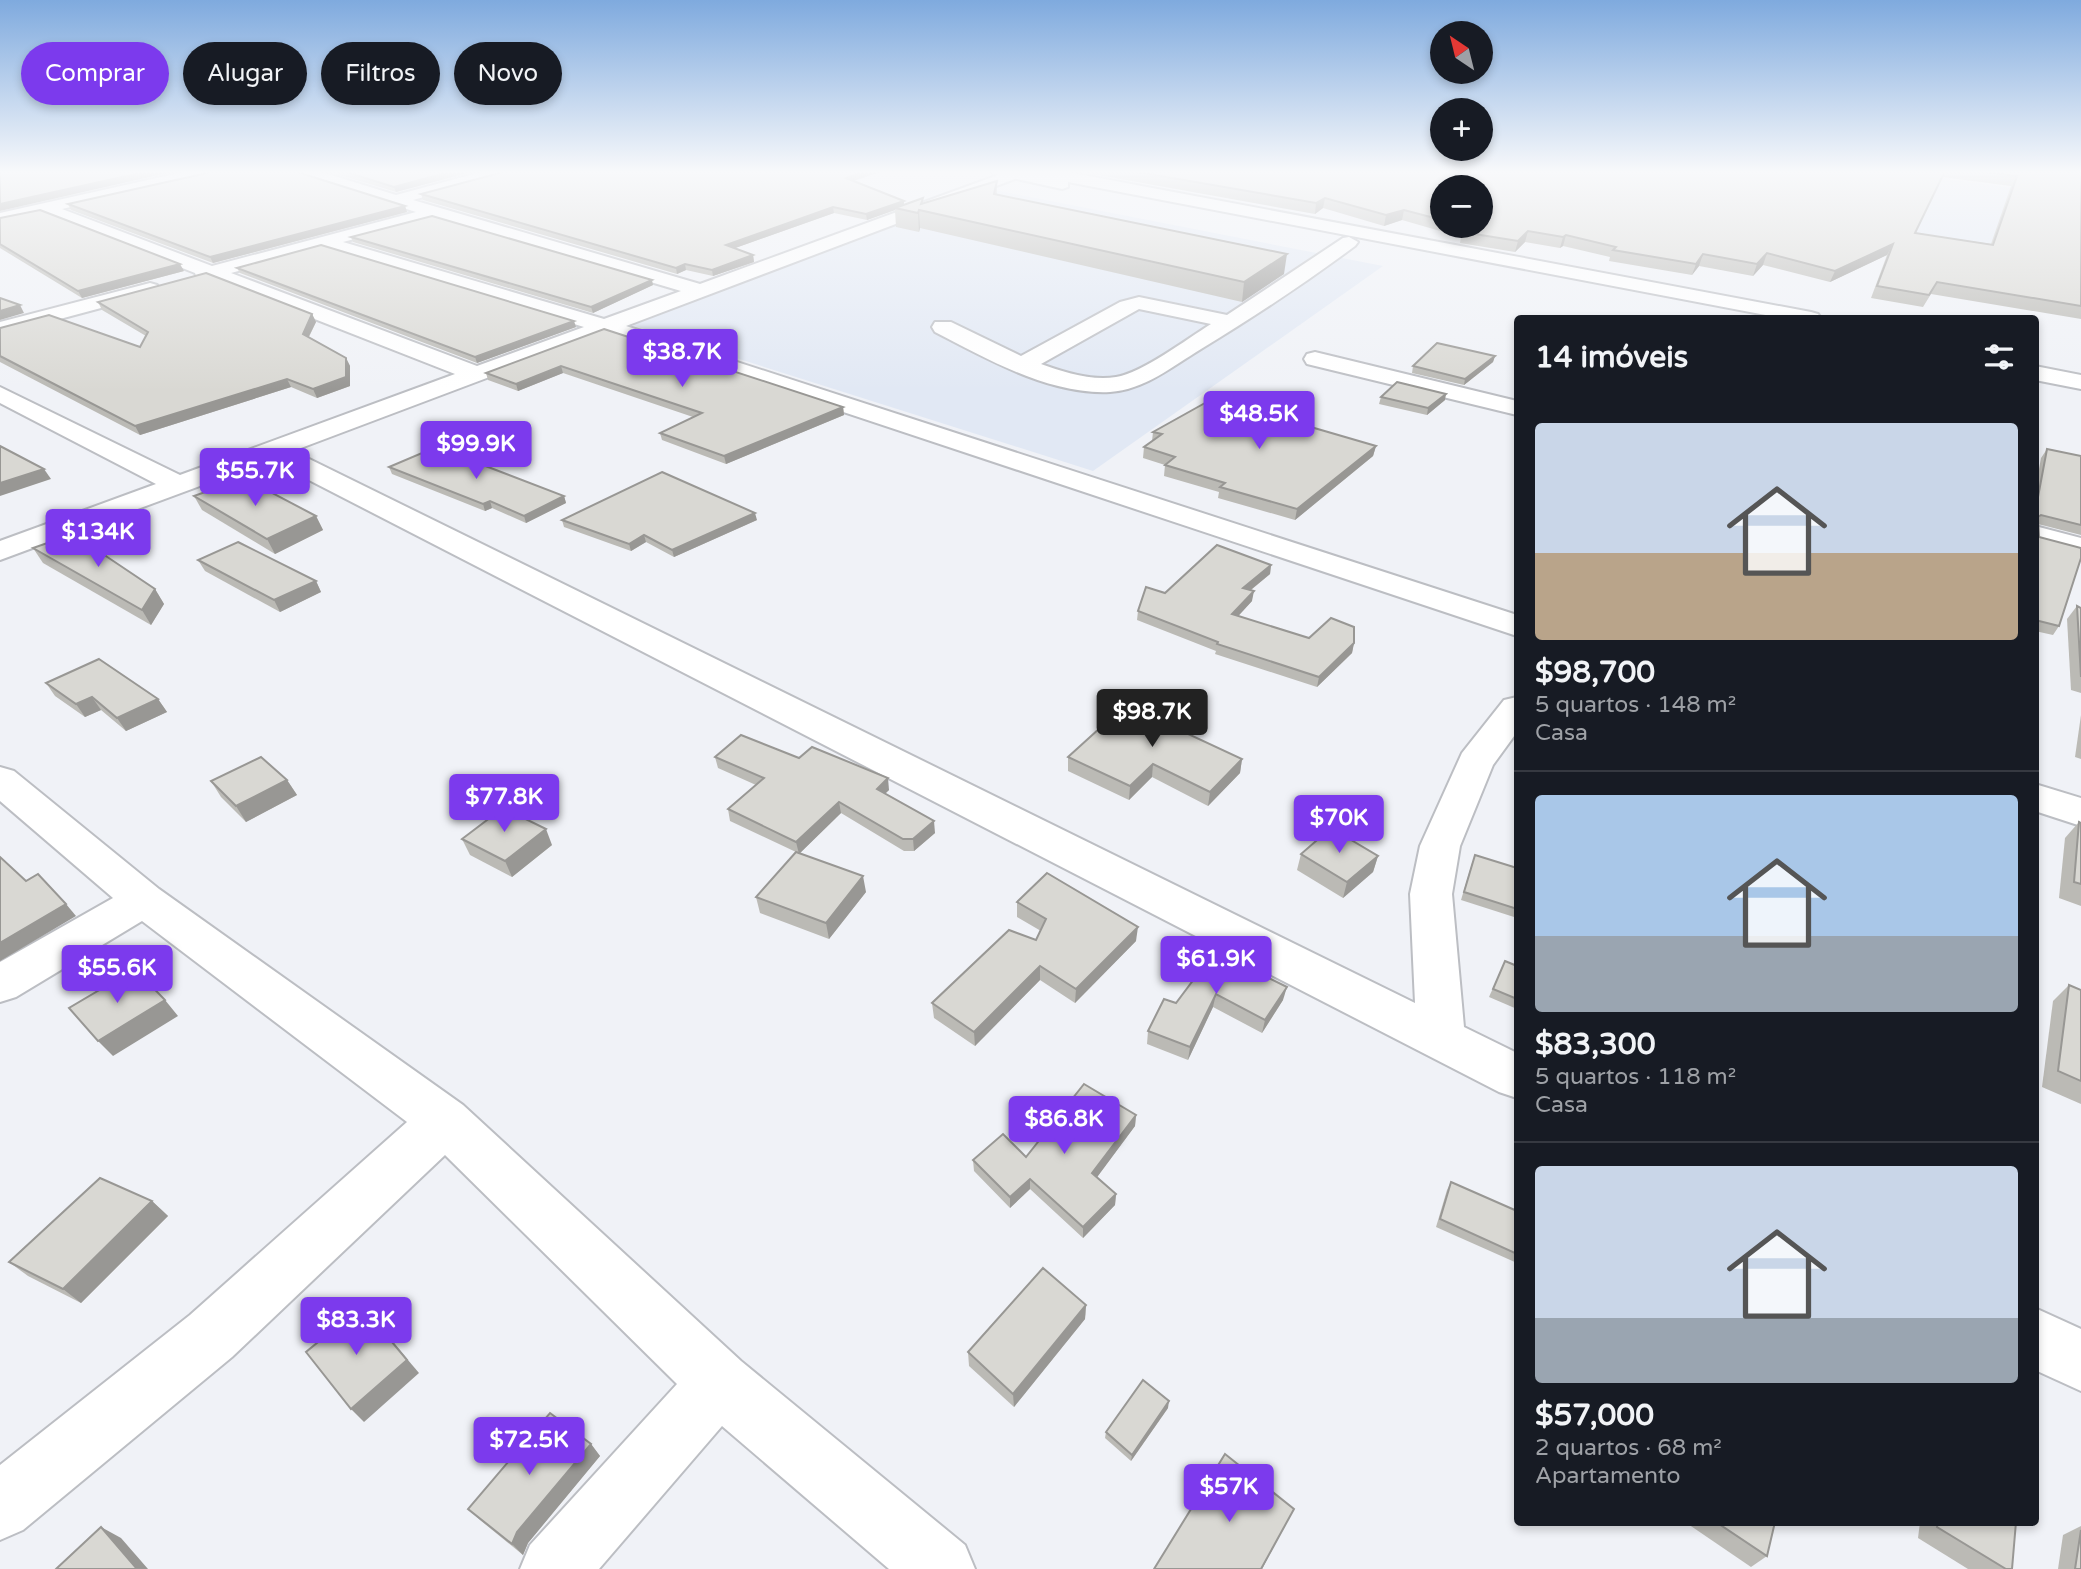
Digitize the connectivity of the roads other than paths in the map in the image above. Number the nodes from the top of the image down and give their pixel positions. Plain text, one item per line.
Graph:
1 (137, 244) edge
2 (315, 244) edge
3 (330, 244) edge
4 (540, 244) edge
5 (822, 244) edge
6 (1346, 244) edge
7 (1391, 244) edge
8 (210, 273) junction
9 (1560, 276) junction
10 (698, 290) junction
11 (1737, 315) edge
12 (1795, 315) edge
13 (1230, 322) junction
14 (606, 326) junction
15 (943, 327) dead end
16 (0, 329) edge
17 (1315, 359) dead end
18 (2039, 361) edge
19 (1022, 365) junction
20 (2081, 369) edge
21 (479, 374) junction
22 (2039, 374) edge
23 (2081, 382) edge
24 (0, 394) edge
25 (1514, 407) edge
26 (273, 452) junction
27 (180, 485) junction
28 (2039, 536) edge
29 (2081, 547) edge
30 (0, 551) edge
31 (1514, 625) edge
32 (1514, 712) edge
33 (0, 780) edge
34 (2039, 798) edge
35 (2081, 812) edge
36 (144, 900) junction
37 (0, 984) edge
38 (1441, 1039) junction
39 (1514, 1076) edge
40 (445, 1121) junction
41 (2039, 1340) edge
42 (2081, 1361) edge
43 (719, 1383) junction
44 (0, 1507) edge
45 (554, 1569) edge
46 (941, 1569) edge

1 - 8 main road
2 - 8 main road
3 - 14 main road
4 - 10 main road
5 - 10 main road
6 - 13 main road
7 - 9 main road
8 - 16 main road
8 - 21 main road
9 - 11 main road
9 - 12 main road
10 - 14 main road
13 - 19 main road
13 - 19 main road
14 - 21 main road
14 - 31 main road
15 - 19 main road
17 - 25 main road
18 - 20 main road
21 - 26 main road
22 - 23 main road
24 - 27 main road
26 - 27 main road
26 - 38 main road
27 - 30 main road
28 - 29 main road
32 - 38 main road
33 - 36 main road
34 - 35 main road
36 - 37 main road
36 - 40 main road
38 - 39 main road
40 - 43 main road
40 - 44 main road
41 - 42 main road
43 - 45 main road
43 - 46 main road

